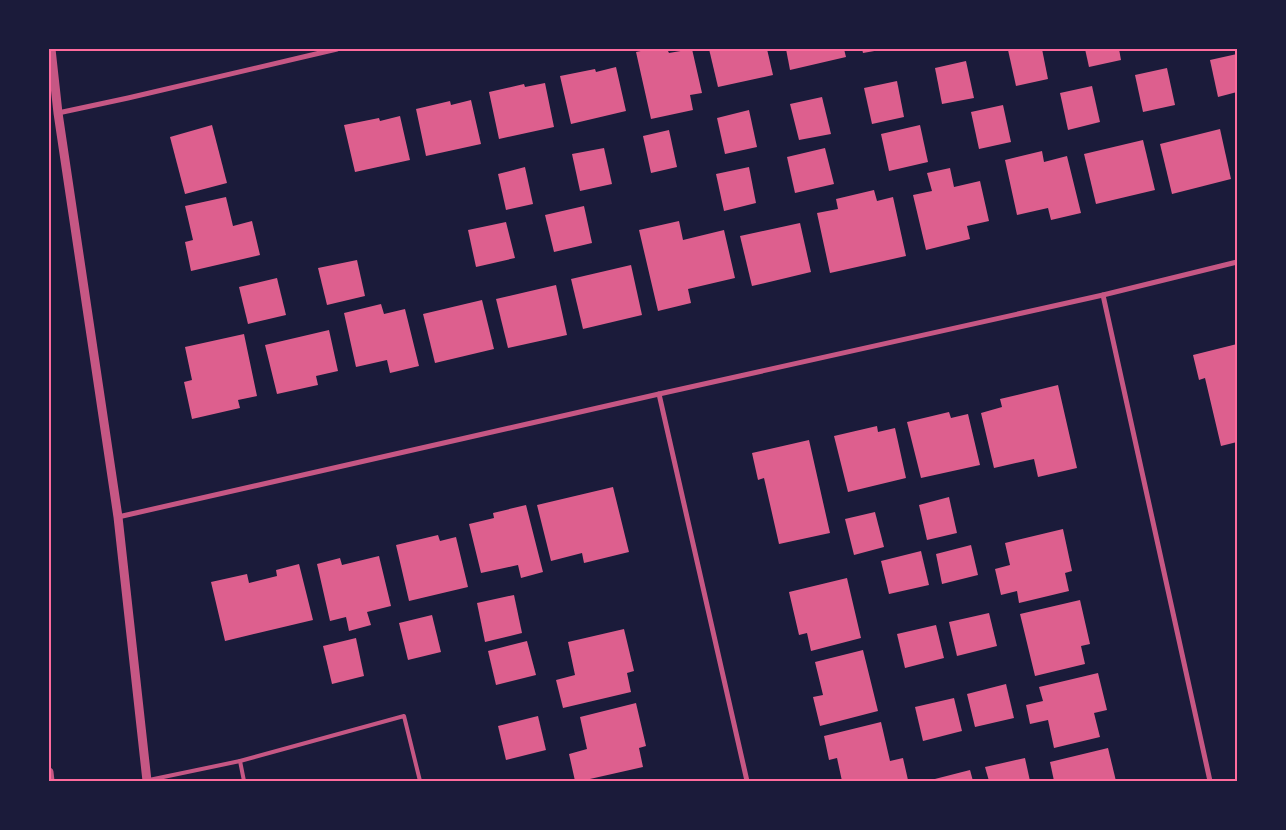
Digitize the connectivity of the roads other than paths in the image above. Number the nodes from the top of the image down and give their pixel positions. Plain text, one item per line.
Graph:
1 (51, 49) edge
2 (337, 49) edge
3 (58, 112) junction
4 (1237, 262) edge
5 (1103, 295) junction
6 (659, 394) junction
7 (118, 517) junction
8 (240, 760) junction
9 (49, 772) edge
10 (50, 781) edge
11 (147, 781) edge
12 (244, 781) edge
13 (420, 781) edge
14 (747, 781) edge
15 (1210, 781) edge

1 - 3 street
2 - 3 street
3 - 7 street
4 - 5 street
5 - 6 street
5 - 15 street
6 - 7 street
6 - 14 street
7 - 11 street
8 - 11 lane
8 - 12 lane
8 - 13 lane
9 - 10 street

